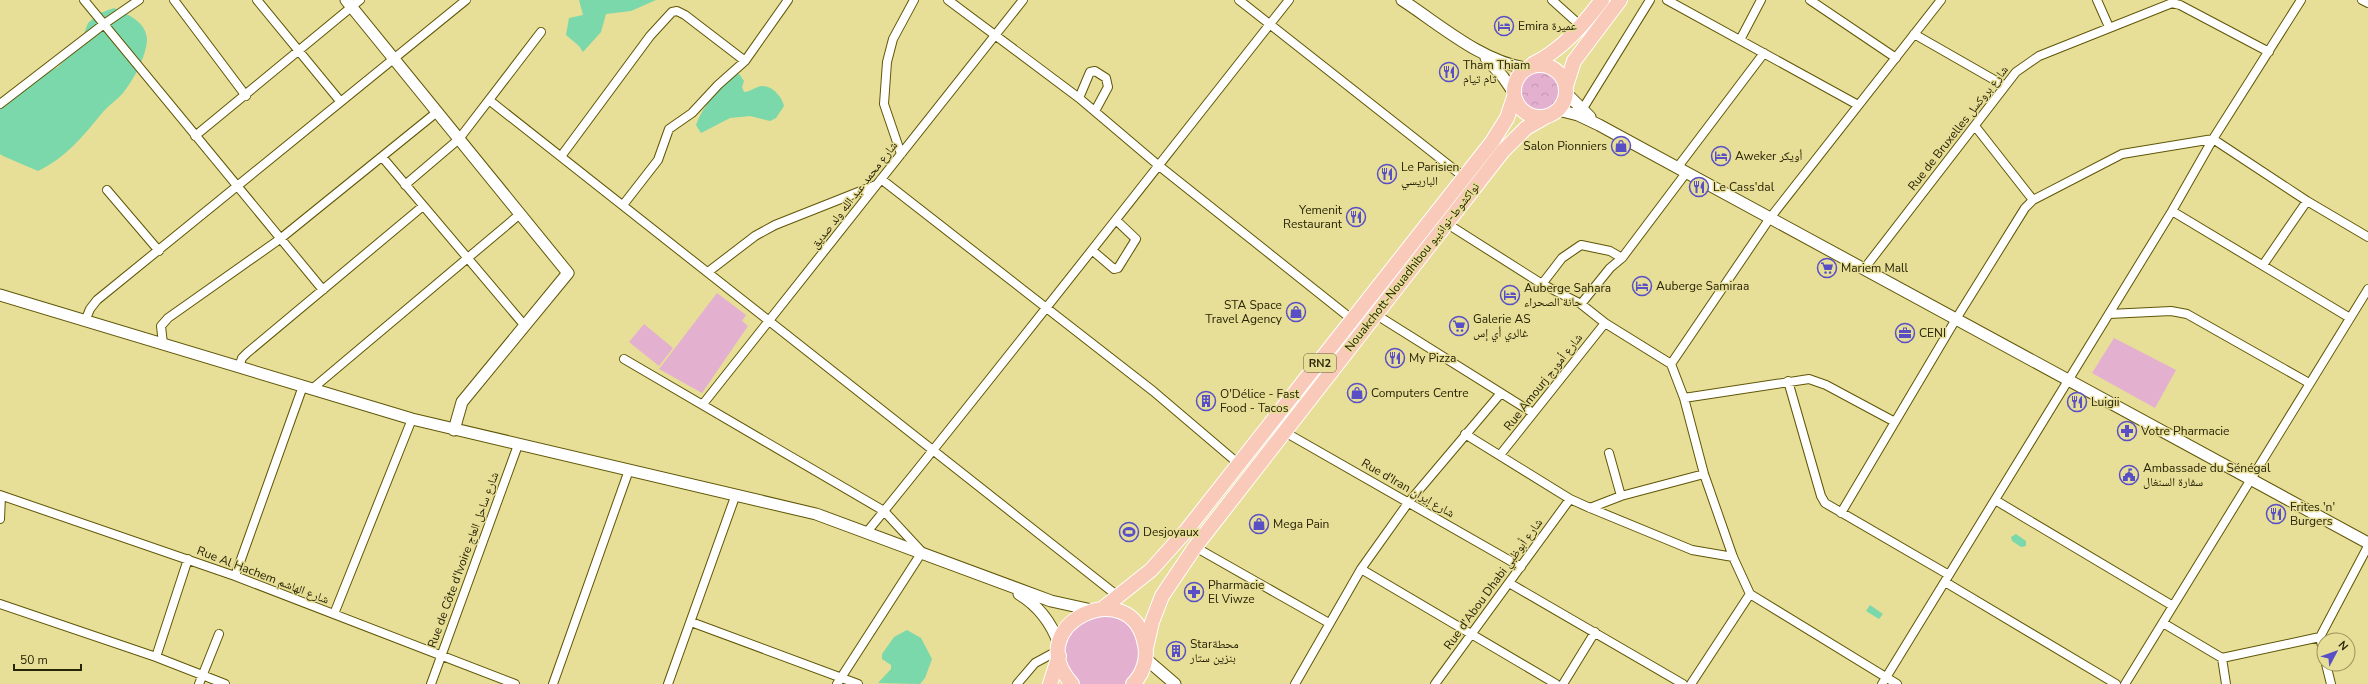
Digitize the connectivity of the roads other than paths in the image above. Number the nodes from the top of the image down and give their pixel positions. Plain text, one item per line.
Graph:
1 (84, 0) edge
2 (139, 0) edge
3 (174, 0) edge
4 (257, 0) edge
5 (466, 0) edge
6 (788, 0) edge
7 (914, 0) edge
8 (948, 0) edge
9 (1023, 0) edge
10 (1239, 0) edge
11 (1289, 0) edge
12 (1402, 0) edge
13 (1552, 0) edge
14 (1565, 0) edge
15 (1602, 0) edge
16 (1620, 0) edge
17 (1650, 0) edge
18 (1667, 0) edge
19 (1761, 0) edge
20 (1810, 0) edge
21 (1941, 0) edge
22 (2097, 0) edge
23 (2301, 0) edge
24 (2362, 0) edge
25 (353, 2) edge
26 (2368, 3) edge
27 (1560, 7) junction
28 (104, 24) junction
29 (1270, 25) junction
30 (1582, 26) junction
31 (2108, 27) junction
32 (540, 32) dead end
33 (1914, 34) junction
34 (995, 35) junction
35 (1740, 40) junction
36 (300, 52) junction
37 (2269, 52) junction
38 (1482, 53) junction
39 (1764, 53) junction
40 (394, 58) junction
41 (1896, 58) junction
42 (744, 61) junction
43 (1527, 67) junction
44 (2005, 86) junction
45 (1566, 89) junction
46 (1514, 95) junction
47 (246, 96) junction
48 (1079, 98) junction
49 (489, 100) junction
50 (340, 101) junction
51 (0, 104) edge
52 (1858, 105) junction
53 (1582, 110) junction
54 (1095, 111) junction
55 (437, 112) junction
56 (1552, 113) junction
57 (1599, 125) junction
58 (1975, 126) junction
59 (196, 136) junction
60 (460, 139) junction
61 (2213, 139) junction
62 (901, 154) junction
63 (562, 155) junction
64 (383, 158) junction
65 (1158, 165) junction
66 (1682, 170) junction
67 (1465, 178) junction
68 (879, 182) junction
69 (405, 185) junction
70 (238, 188) junction
71 (107, 190) dead end
72 (2033, 200) junction
73 (2307, 201) junction
74 (423, 206) junction
75 (623, 206) junction
76 (2172, 211) junction
77 (520, 214) junction
78 (1770, 218) junction
79 (1116, 220) junction
80 (1446, 224) junction
81 (2368, 238) edge
82 (280, 239) junction
83 (159, 251) junction
84 (1093, 251) junction
85 (467, 258) junction
86 (1622, 258) junction
87 (2263, 265) junction
88 (1864, 269) junction
89 (708, 272) junction
90 (1542, 284) junction
91 (2368, 289) edge
92 (323, 290) junction
93 (0, 295) edge
94 (1581, 304) junction
95 (1046, 306) junction
96 (1375, 314) junction
97 (2109, 314) junction
98 (2350, 318) junction
99 (1956, 319) junction
100 (85, 321) junction
101 (770, 321) junction
102 (1354, 321) junction
103 (1605, 323) junction
104 (525, 326) junction
105 (163, 344) junction
106 (624, 359) dead end
107 (1671, 364) junction
108 (239, 367) junction
109 (2068, 380) junction
110 (1788, 381) junction
111 (2309, 383) junction
112 (308, 388) junction
113 (1502, 394) junction
114 (1684, 398) junction
115 (703, 404) junction
116 (1533, 413) junction
117 (412, 419) junction
118 (1895, 422) junction
119 (454, 430) junction
120 (1283, 431) junction
121 (1465, 434) junction
122 (518, 445) junction
123 (933, 450) junction
124 (1609, 453) dead end
125 (1500, 455) junction
126 (1240, 465) junction
127 (629, 470) junction
128 (1704, 474) junction
129 (2251, 480) junction
130 (736, 494) junction
131 (1, 496) edge
132 (1621, 496) junction
133 (1570, 499) junction
134 (1995, 500) junction
135 (1408, 503) junction
136 (1590, 508) junction
137 (884, 511) junction
138 (1841, 513) junction
139 (0, 518) edge
140 (867, 532) junction
141 (2368, 545) edge
142 (1195, 547) junction
143 (922, 552) junction
144 (1734, 557) junction
145 (188, 559) junction
146 (1521, 567) junction
147 (1361, 569) junction
148 (235, 576) junction
149 (1947, 579) junction
150 (1000, 582) junction
151 (1509, 583) junction
152 (1750, 594) junction
153 (1119, 597) junction
154 (0, 604) edge
155 (2173, 606) junction
156 (1097, 609) junction
157 (334, 614) junction
158 (691, 622) junction
159 (2163, 622) junction
160 (1329, 623) junction
161 (1595, 632) junction
162 (2323, 632) edge
163 (219, 634) dead end
164 (1472, 634) junction
165 (2316, 638) edge
166 (1059, 650) junction
167 (1146, 653) junction
168 (156, 657) junction
169 (441, 657) junction
170 (2222, 658) junction
171 (2328, 672) edge
172 (202, 675) junction
173 (839, 680) edge
174 (1884, 681) edge
175 (199, 684) edge
176 (225, 684) edge
177 (431, 684) edge
178 (515, 684) edge
179 (553, 684) edge
180 (668, 684) edge
181 (858, 684) edge
182 (1017, 684) edge
183 (1050, 684) edge
184 (1072, 684) edge
185 (1133, 684) edge
186 (1175, 684) edge
187 (1295, 684) edge
188 (1435, 684) edge
189 (1556, 684) edge
190 (1563, 684) edge
191 (1683, 684) edge
192 (1691, 684) edge
193 (1897, 684) edge
194 (2116, 684) edge
195 (2125, 684) edge
196 (2226, 684) edge
197 (2331, 684) edge

1 - 28 street
2 - 28 street
3 - 47 street
4 - 36 street
5 - 40 street
6 - 42 street
7 - 62 street
8 - 34 street
9 - 34 street, شارع محمد عبد الله ولد صديق
10 - 29 street
11 - 29 street
12 - 38 street
13 - 27 street
14 - 27 street
15 - 30 highway
16 - 45 highway
17 - 53 street
18 - 35 street
19 - 35 street
20 - 41 street
21 - 33 street
22 - 31 street
23 - 37 street
24 - 26 street
25 - 36 street
25 - 40 street
27 - 30 street
28 - 51 street
28 - 59 street
29 - 65 street
29 - 67 street
30 - 43 highway
31 - 37 street, Rue de Bruxelles شارع بروكسل
31 - 44 street, Rue de Bruxelles شارع بروكسل
32 - 49 street
33 - 41 street
33 - 44 street
34 - 48 street
34 - 62 street, شارع محمد عبد الله ولد صديق
35 - 39 street
36 - 47 street
36 - 50 street
37 - 61 street
38 - 43 street
38 - 46 street
39 - 52 street
39 - 66 street
40 - 50 street
40 - 55 street
41 - 52 street
42 - 63 street
42 - 75 street
43 - 45 highway
43 - 46 highway
44 - 58 street, Rue de Bruxelles شارع بروكسل
45 - 53 street
45 - 56 highway
46 - 56 highway
46 - 67 highway, Nouakchott-Nouadhibou نواكشوط-نواذيبو / RN2
47 - 59 street
48 - 54 street
48 - 54 street
49 - 60 street
49 - 63 street
50 - 70 street
52 - 78 street
53 - 57 street
54 - 65 street
55 - 60 street
55 - 64 street
56 - 57 street
56 - 80 highway, Nouakchott-Nouadhibou نواكشوط-نواذيبو / RN2
57 - 66 street
58 - 72 street
58 - 88 street, Rue de Bruxelles شارع بروكسل
59 - 70 street
60 - 69 street
60 - 77 street
61 - 72 street
61 - 73 street
61 - 76 street
62 - 68 street, شارع محمد عبد الله ولد صديق
63 - 75 street
64 - 69 street
64 - 82 street
65 - 79 street
65 - 102 street
66 - 78 street
66 - 86 street
67 - 102 highway, Nouakchott-Nouadhibou نواكشوط-نواذيبو / RN2
68 - 89 street
68 - 95 street
68 - 101 street, شارع محمد عبد الله ولد صديق
69 - 74 street
70 - 82 street
70 - 83 street
71 - 83 street
72 - 99 street
73 - 81 street
73 - 87 street
74 - 85 street
74 - 92 street
75 - 89 street
76 - 87 street
76 - 97 street
77 - 85 street
77 - 104 street
78 - 88 street
78 - 107 street
79 - 84 street
79 - 84 street
80 - 90 street
80 - 96 highway, Nouakchott-Nouadhibou نواكشوط-نواذيبو / RN2
82 - 92 street
82 - 105 street
83 - 100 street
84 - 95 street
85 - 104 street
85 - 112 street
86 - 90 street
86 - 94 street
87 - 98 street
88 - 99 street
89 - 101 street
90 - 94 street
91 - 98 street
92 - 108 street
93 - 100 street
94 - 103 street
95 - 123 street
95 - 126 street
96 - 113 street
96 - 120 highway, Nouakchott-Nouadhibou نواكشوط-نواذيبو / RN2
97 - 109 street
97 - 111 street
98 - 111 street
99 - 109 street
99 - 118 street
100 - 105 street
101 - 115 street, شارع محمد عبد الله ولد صديق
101 - 123 street
102 - 126 highway, Nouakchott-Nouadhibou نواكشوط-نواذيبو / RN2
103 - 107 street
103 - 116 street, Rue Amourj شارع أمورج
104 - 119 street
105 - 108 street
106 - 115 street
107 - 114 street
108 - 112 street
109 - 129 street
109 - 134 street
110 - 114 street
110 - 118 street
110 - 138 street
111 - 129 street
112 - 117 street
112 - 148 street
113 - 116 street
113 - 121 street
114 - 128 street
115 - 137 street
116 - 125 street, Rue Amourj شارع أمورج
117 - 119 street
117 - 157 street
118 - 138 street
119 - 122 street
120 - 135 street, Rue d'Iran شارع إيران
120 - 142 highway, Nouakchott-Nouadhibou نواكشوط-نواذيبو / RN2
121 - 125 street
121 - 135 street
122 - 127 street
122 - 169 street, Rue de Côte d'Ivoire شارع ساحل العاج
123 - 137 street
123 - 153 street
124 - 132 street
125 - 133 street
126 - 153 highway, Nouakchott-Nouadhibou نواكشوط-نواذيبو / RN2
127 - 130 street
127 - 179 street
128 - 132 street
128 - 144 street
129 - 141 street
129 - 155 street
130 - 140 street
130 - 158 street
131 - 139 street
131 - 145 street, Rue Al Hachem شارع الهاشم
132 - 136 street
133 - 136 street
133 - 146 street, Rue d'Abou Dhabi شارع أبوظبي
134 - 149 street
134 - 155 street
135 - 146 street, Rue d'Iran شارع إيران
135 - 147 street
136 - 144 street
137 - 140 street
137 - 143 street
138 - 149 street
140 - 143 street
141 - 162 street
142 - 160 street
142 - 167 highway, Nouakchott-Nouadhibou نواكشوط-نواذيبو / RN2
143 - 150 street
143 - 173 street
144 - 152 street
145 - 148 street, Rue Al Hachem شارع الهاشم
145 - 168 street
146 - 151 street, Rue d'Abou Dhabi شارع أبوظبي
147 - 160 street
147 - 164 street
148 - 157 street, Rue Al Hachem شارع الهاشم
149 - 174 street
149 - 194 street
150 - 156 street
150 - 166 street
151 - 161 street
151 - 164 street, Rue d'Abou Dhabi شارع أبوظبي
152 - 174 street
152 - 192 street
153 - 156 highway, Nouakchott-Nouadhibou نواكشوط-نواذيبو / RN2
154 - 168 street
155 - 159 street
156 - 166 highway, Nouakchott-Nouadhibou نواكشوط-نواذيبو
156 - 167 highway
157 - 169 street, Rue Al Hachem شارع الهاشم
158 - 173 street
158 - 180 street
159 - 170 street
159 - 195 street
160 - 187 street
161 - 190 street
161 - 191 street
163 - 172 street
164 - 188 street, Rue d'Abou Dhabi شارع أبوظبي
164 - 189 street
165 - 170 street
166 - 182 street
166 - 183 highway
166 - 184 highway
167 - 185 highway, Nouakchott-Nouadhibou نواكشوط-نواذيبو
167 - 186 street
168 - 172 street
169 - 177 street, Rue de Côte d'Ivoire شارع ساحل العاج
169 - 178 street, Rue Al Hachem شارع الهاشم
170 - 196 street
171 - 197 street
172 - 175 street
172 - 176 street
173 - 181 street
174 - 193 street

